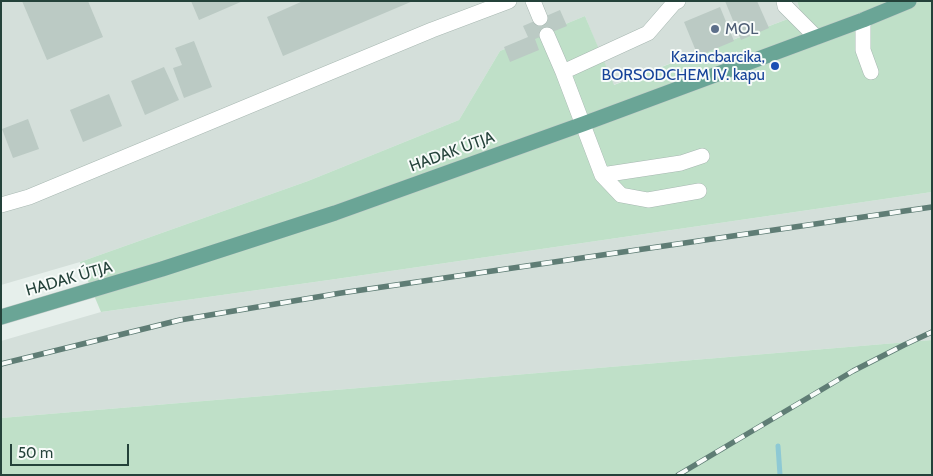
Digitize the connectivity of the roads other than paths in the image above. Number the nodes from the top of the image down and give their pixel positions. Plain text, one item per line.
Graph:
1 (509, 1) edge
2 (534, 1) edge
3 (678, 1) edge
4 (784, 1) edge
5 (909, 1) edge
6 (540, 18) dead end
7 (862, 20) junction
8 (547, 35) dead end
9 (816, 37) junction
10 (563, 72) junction
11 (871, 72) dead end
12 (583, 124) junction
13 (702, 156) dead end
14 (602, 175) junction
15 (699, 191) dead end
16 (1, 206) edge
17 (1, 317) edge

1 - 16 lane
2 - 6 lane
3 - 10 lane
4 - 9 lane
5 - 7 main road, HADAK ÚTJA
7 - 9 main road, HADAK ÚTJA
7 - 11 lane
8 - 10 lane
9 - 12 main road, HADAK ÚTJA
10 - 12 lane
12 - 14 lane
12 - 17 main road, HADAK ÚTJA
13 - 14 lane
14 - 15 lane

